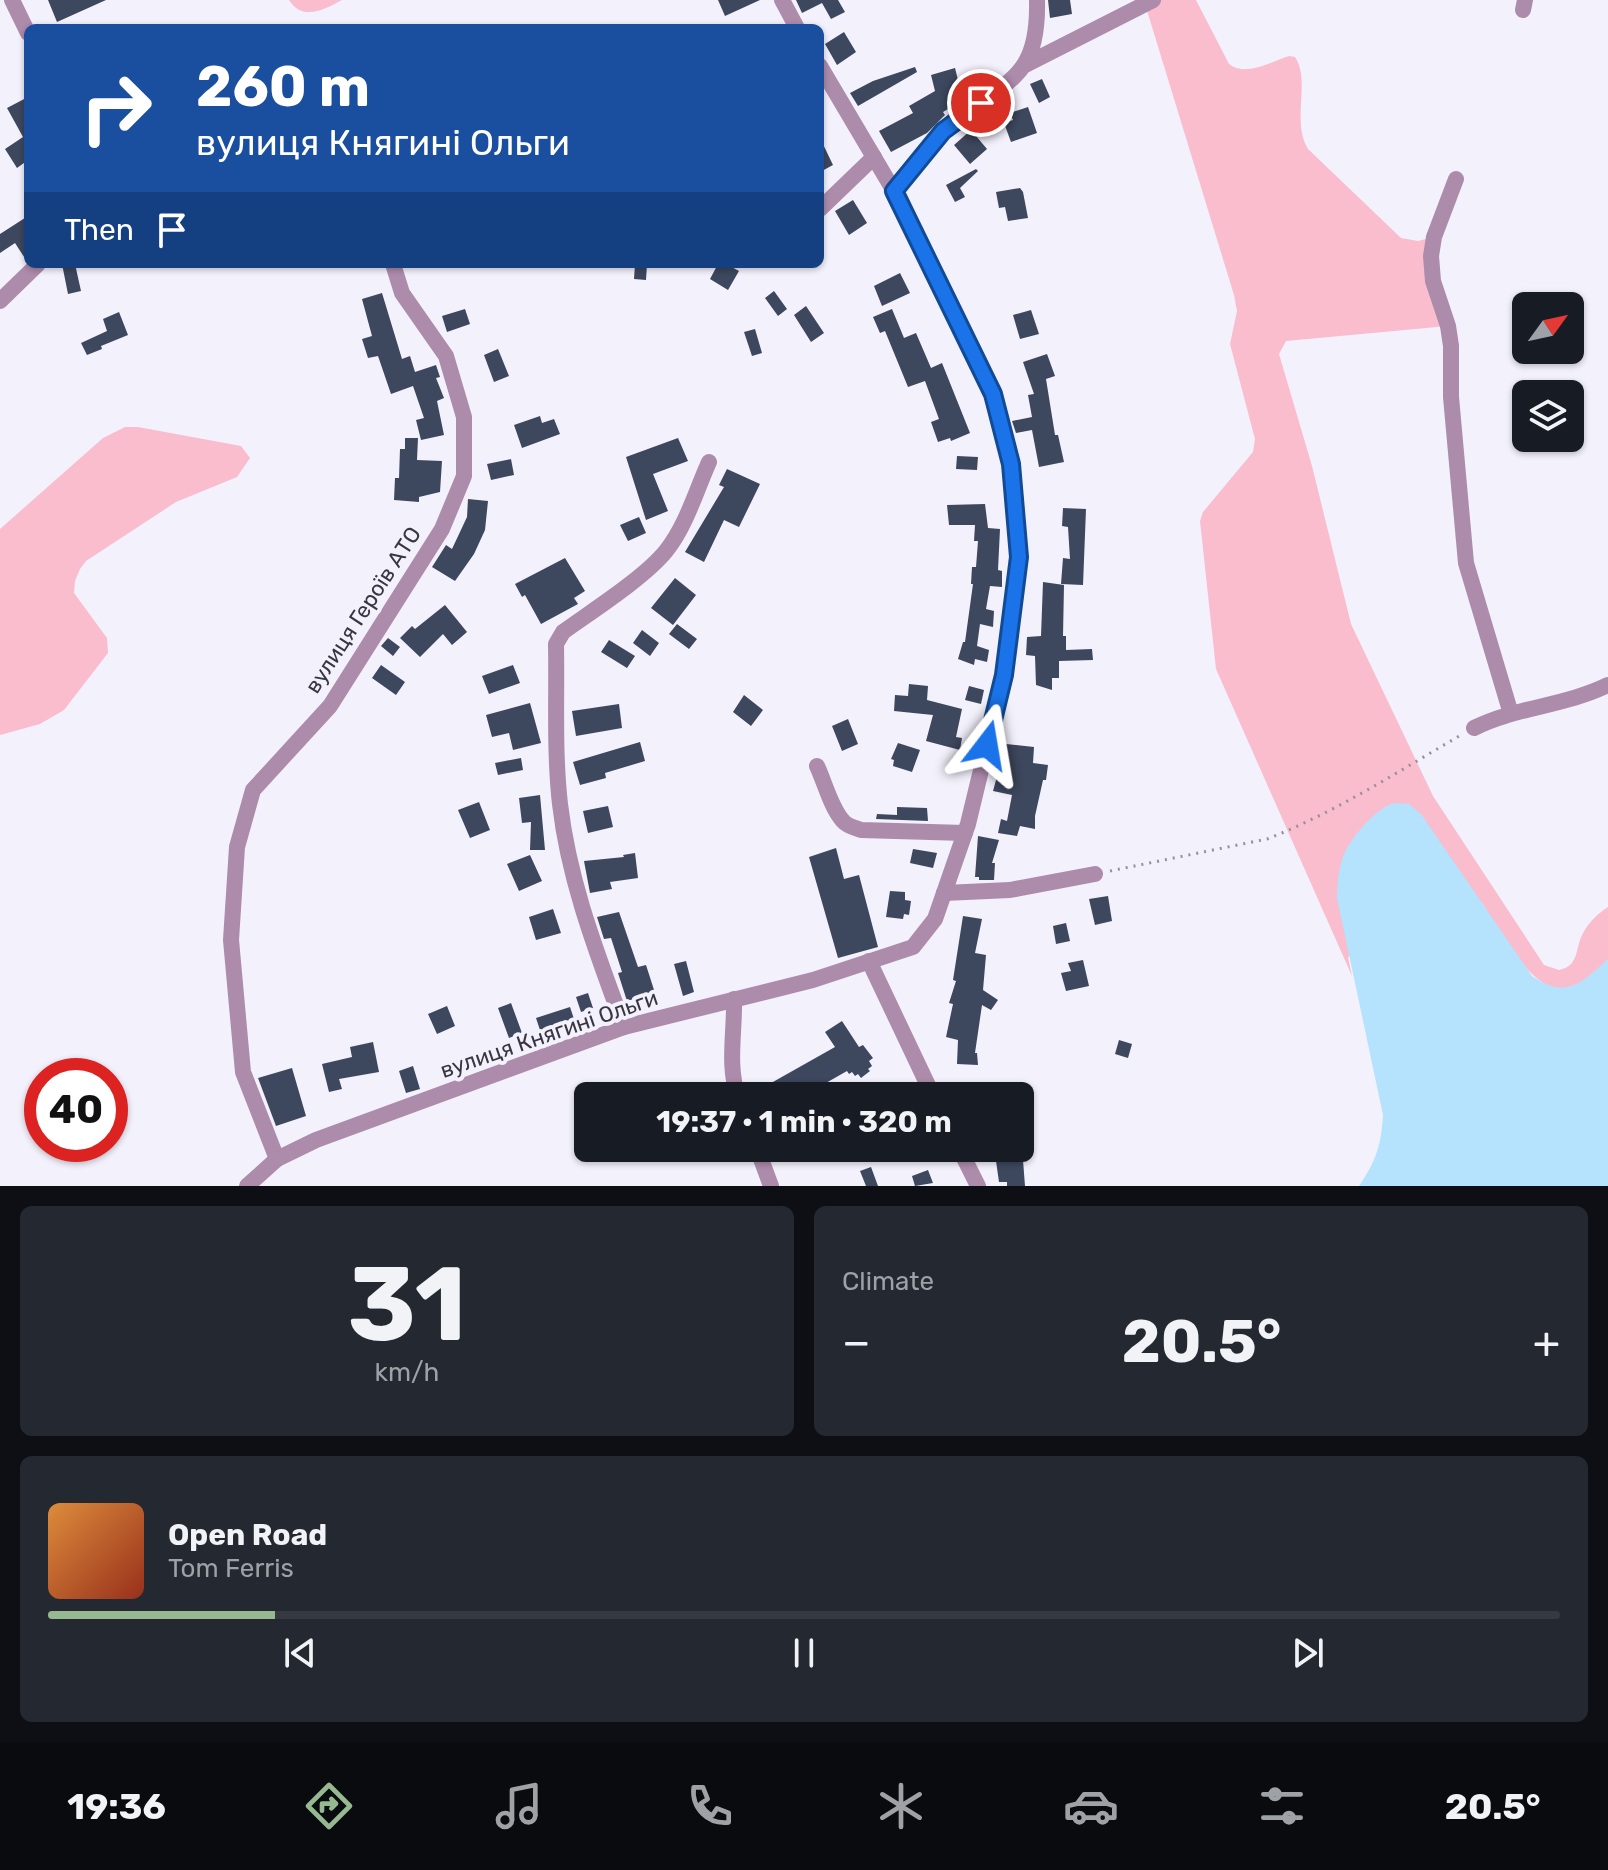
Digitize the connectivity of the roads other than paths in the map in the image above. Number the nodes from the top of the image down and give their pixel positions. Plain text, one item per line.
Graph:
1 (12, 0) edge
2 (782, 0) edge
3 (1037, 0) edge
4 (1153, 0) edge
5 (795, 24) edge
6 (24, 25) edge
7 (1024, 66) junction
8 (824, 73) edge
9 (874, 157) junction
10 (1456, 179) dead end
11 (894, 191) junction
12 (824, 205) edge
13 (34, 268) edge
14 (394, 268) edge
15 (0, 301) edge
16 (709, 462) dead end
17 (1608, 685) edge
18 (1511, 714) junction
19 (1474, 728) road end
20 (817, 766) dead end
21 (965, 833) junction
22 (1095, 874) road end
23 (944, 893) junction
24 (869, 961) junction
25 (734, 999) junction
26 (624, 1027) junction
27 (735, 1082) edge
28 (926, 1082) edge
29 (277, 1159) junction
30 (762, 1162) edge
31 (966, 1162) edge
32 (247, 1186) edge
33 (771, 1186) edge
34 (978, 1186) edge

1 - 6 street
2 - 5 street
3 - 7 street
4 - 7 street
7 - 11 street
8 - 9 street, вулиця Княгині Ольги
9 - 11 street, вулиця Княгині Ольги
9 - 12 street
10 - 18 street
11 - 21 street, вулиця Княгині Ольги
13 - 15 street
14 - 29 street, вулиця Героїв АТО
16 - 26 street
17 - 18 street
18 - 19 street
20 - 21 street
21 - 23 street, вулиця Княгині Ольги
22 - 23 street
23 - 24 street, вулиця Княгині Ольги
24 - 25 street, вулиця Княгині Ольги
24 - 28 street
25 - 26 street, вулиця Княгині Ольги
25 - 27 street
26 - 29 street, вулиця Княгині Ольги
29 - 32 street, вулиця Княгині Ольги
30 - 33 street
31 - 34 street

